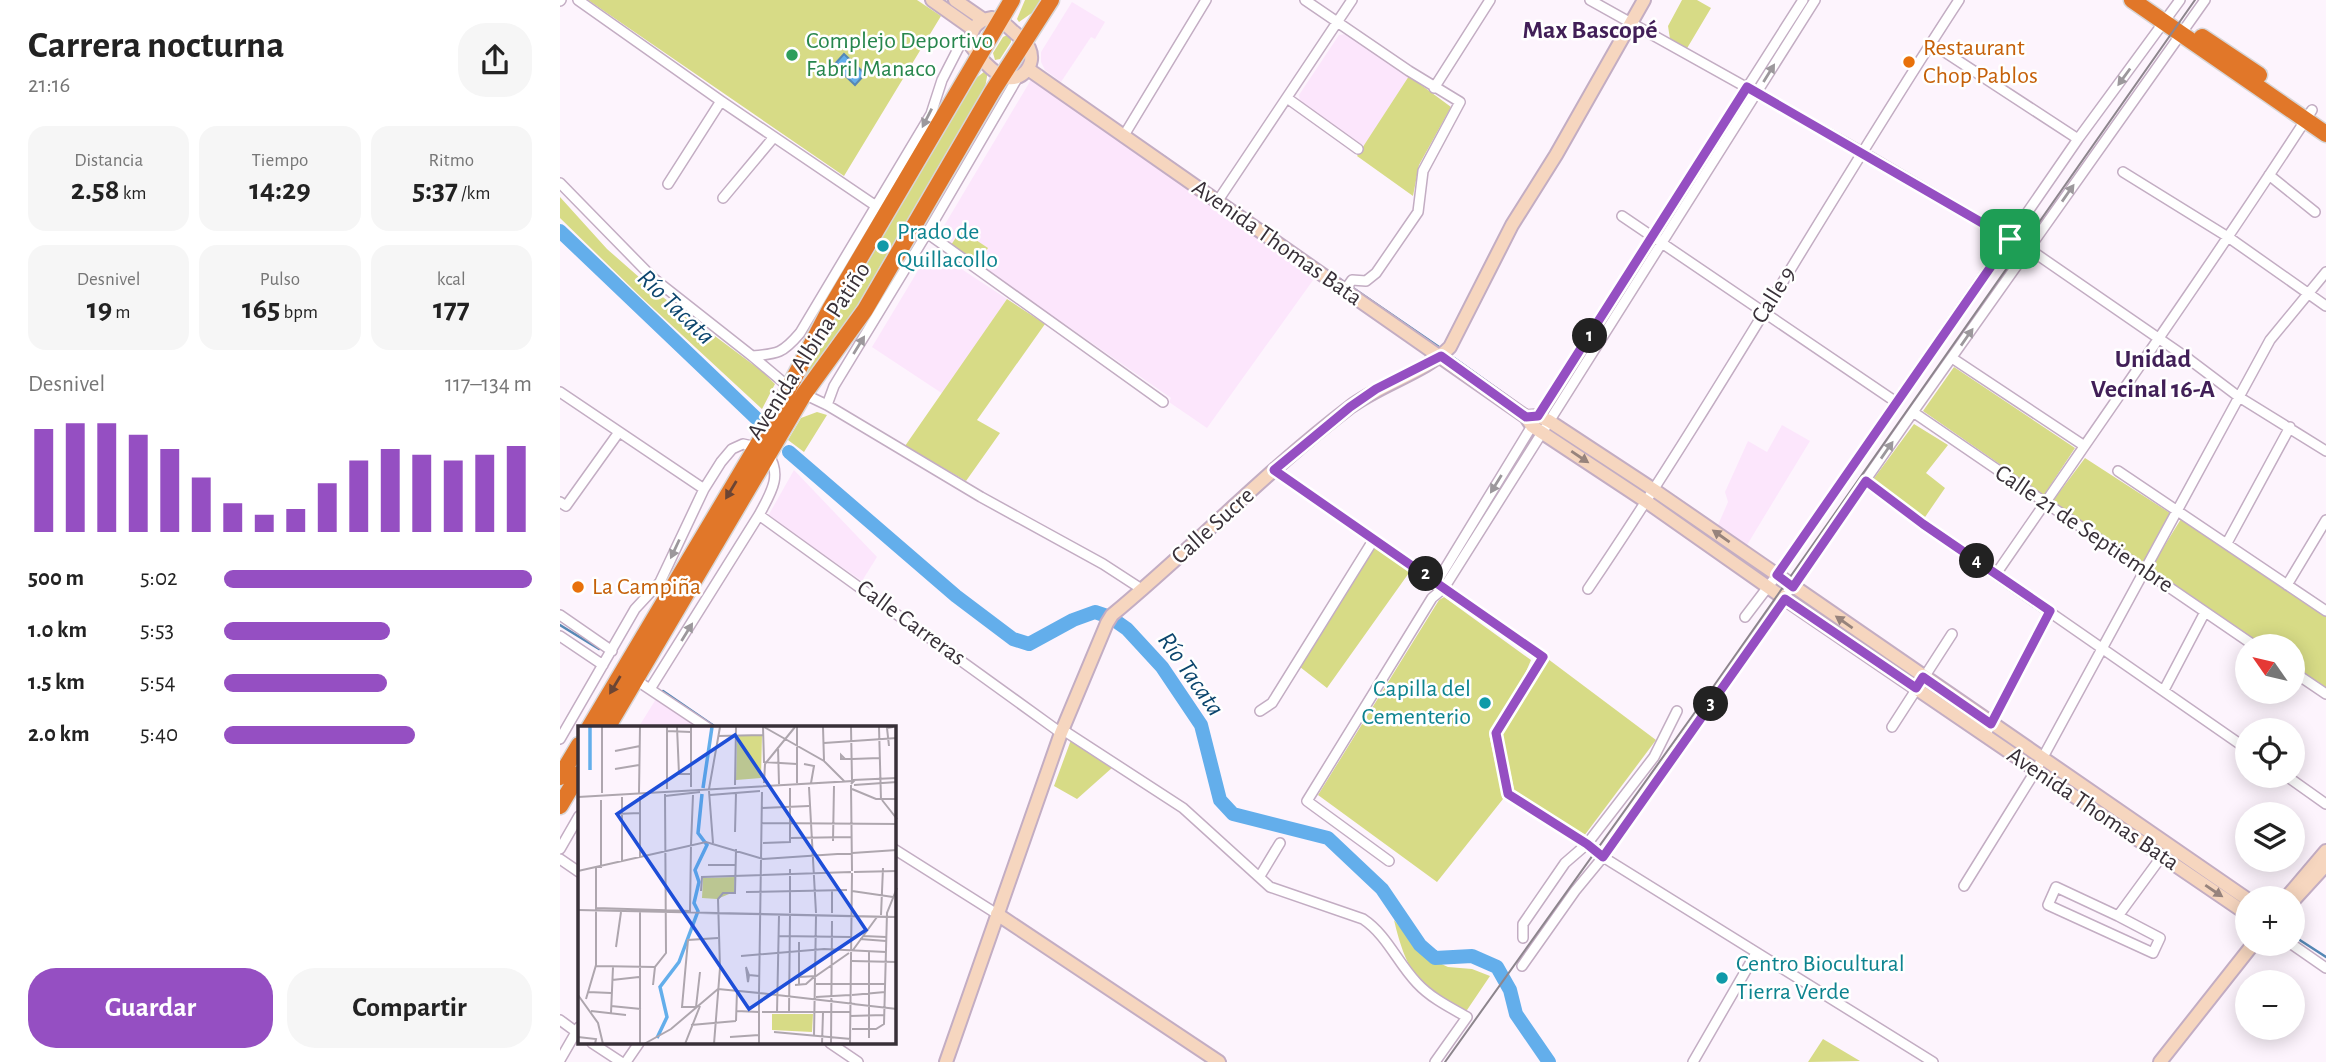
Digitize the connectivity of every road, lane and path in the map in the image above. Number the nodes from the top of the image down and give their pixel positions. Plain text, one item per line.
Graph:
1 (578, 0) edge
2 (932, 0) edge
3 (955, 0) edge
4 (1012, 0) edge
5 (1051, 0) edge
6 (1206, 0) edge
7 (1305, 0) edge
8 (1352, 0) edge
9 (1490, 0) edge
10 (1590, 0) edge
11 (1644, 0) edge
12 (1802, 0) edge
13 (1815, 0) edge
14 (1959, 0) edge
15 (2132, 0) edge
16 (2148, 0) edge
17 (2180, 0) edge
18 (2205, 0) edge
19 (2167, 19) junction
20 (992, 20) junction
21 (1338, 22) junction
22 (1631, 23) junction
23 (2184, 31) junction
24 (974, 42) junction
25 (1024, 42) junction
26 (1931, 43) junction
27 (1016, 74) junction
28 (1747, 87) junction
29 (1434, 88) junction
30 (1757, 93) junction
31 (1287, 98) junction
32 (720, 101) junction
33 (2315, 117) edge
34 (2326, 134) edge
35 (1123, 136) junction
36 (774, 137) junction
37 (2078, 139) junction
38 (1357, 149) dead end
39 (1862, 152) junction
40 (2123, 172) dead end
41 (2269, 175) junction
42 (560, 183) edge
43 (668, 184) dead end
44 (723, 198) dead end
45 (1217, 202) junction
46 (876, 206) junction
47 (2315, 212) dead end
48 (1622, 216) dead end
49 (927, 233) junction
50 (2228, 237) junction
51 (2010, 239) junction
52 (1657, 241) junction
53 (2029, 249) junction
54 (2326, 272) edge
55 (1345, 290) junction
56 (2308, 294) junction
57 (2326, 306) edge
58 (1763, 312) junction
59 (2160, 339) junction
60 (752, 356) junction
61 (1441, 356) junction
62 (1952, 358) junction
63 (797, 391) junction
64 (560, 392) edge
65 (2239, 397) junction
66 (1163, 402) dead end
67 (1896, 402) junction
68 (827, 405) junction
69 (1913, 412) junction
70 (1537, 422) junction
71 (2290, 427) junction
72 (619, 432) junction
73 (2083, 445) junction
74 (762, 450) junction
75 (2326, 451) edge
76 (1274, 470) junction
77 (2119, 471) dead end
78 (1866, 481) junction
79 (704, 489) junction
80 (1654, 490) junction
81 (560, 502) edge
82 (1647, 502) junction
83 (2045, 503) junction
84 (2178, 510) junction
85 (759, 514) junction
86 (2326, 520) edge
87 (1374, 539) junction
88 (2227, 543) junction
89 (2144, 570) junction
90 (1996, 574) junction
91 (1777, 575) junction
92 (1440, 585) junction
93 (2287, 585) junction
94 (1768, 587) junction
95 (1793, 587) junction
96 (1588, 589) dead end
97 (1143, 590) junction
98 (1785, 599) junction
99 (2050, 611) junction
100 (2326, 611) edge
101 (2205, 612) junction
102 (560, 615) edge
103 (1745, 617) dead end
104 (1952, 634) dead end
105 (2237, 634) edge
106 (560, 636) edge
107 (2102, 647) junction
108 (612, 651) junction
109 (603, 665) junction
110 (636, 680) junction
111 (2305, 680) edge
112 (1919, 683) junction
113 (650, 689) junction
114 (2164, 690) junction
115 (2326, 694) edge
116 (1260, 710) dead end
117 (1676, 711) dead end
118 (590, 726) edge
119 (608, 726) edge
120 (705, 726) edge
121 (1892, 727) dead end
122 (1988, 730) junction
123 (1062, 732) junction
124 (560, 739) edge
125 (2235, 740) edge
126 (578, 747) edge
127 (2039, 764) junction
128 (578, 776) edge
129 (560, 777) edge
130 (2303, 788) edge
131 (2326, 804) edge
132 (560, 806) edge
133 (578, 818) edge
134 (1280, 843) dead end
135 (1587, 844) junction
136 (560, 849) edge
137 (896, 850) edge
138 (2326, 851) edge
139 (2162, 856) junction
140 (1603, 857) junction
141 (560, 859) edge
142 (1390, 861) dead end
143 (2326, 865) edge
144 (578, 871) edge
145 (1260, 876) junction
146 (1964, 886) dead end
147 (2296, 886) edge
148 (2305, 888) edge
149 (2235, 891) edge
150 (2235, 906) edge
151 (997, 914) junction
152 (2118, 916) junction
153 (1523, 938) dead end
154 (1756, 953) junction
155 (2305, 953) edge
156 (2244, 956) edge
157 (1522, 966) dead end
158 (2326, 968) edge
159 (560, 1020) edge
160 (578, 1031) edge
161 (594, 1044) edge
162 (638, 1044) edge
163 (831, 1044) edge
164 (560, 1060) edge
165 (2165, 1060) edge
166 (623, 1062) edge
167 (858, 1062) edge
168 (946, 1062) edge
169 (1219, 1062) edge
170 (1435, 1062) edge
171 (1693, 1062) edge
172 (1933, 1062) edge

1 - 32 street
2 - 24 main road, Avenida Thomas Bata
3 - 20 main road
4 - 20 highway, Avenida Albina Patiño
5 - 25 highway, Avenida Albina Patiño
6 - 35 street
7 - 21 street
8 - 21 street
9 - 29 street
10 - 22 street
11 - 22 main road, Calle Sucre
12 - 28 street
30 -> 13 street
14 - 26 street, Calle 9
15 - 19 highway
16 - 19 highway
17 - 19 street
18 - 23 street
19 - 23 highway
19 -> 37 street
20 - 24 highway, Avenida Albina Patiño
20 - 24 main road
20 - 25 main road
21 - 29 street
21 - 31 street
22 - 28 street
22 - 61 main road, Calle Sucre
23 - 33 highway
53 -> 23 street
24 - 27 main road, Avenida Thomas Bata
24 -> 46 street
24 - 63 highway, Avenida Albina Patiño
25 - 27 highway, Avenida Albina Patiño
25 - 27 main road
26 - 37 street
26 - 39 street, Calle 9
27 - 35 main road, Avenida Thomas Bata
27 - 49 street
27 - 63 highway, Avenida Albina Patiño
28 - 30 street
28 - 52 street
29 - 55 street
30 - 39 street
30 - 52 street
31 - 38 street
31 - 45 street
32 - 36 street
32 - 43 street
33 - 34 highway
33 - 41 street
35 - 45 main road, Avenida Thomas Bata
36 - 44 street
36 - 46 street
37 - 51 street
39 - 51 street
39 - 58 street, Calle 9
40 - 50 street
41 - 47 street
41 - 50 street
42 - 60 street
45 - 55 main road, Avenida Thomas Bata
46 - 60 street
48 - 52 street
49 - 66 street
68 -> 49 street
50 - 56 street
50 - 59 street
51 - 67 street
52 - 58 street
52 - 70 street
53 - 59 street
62 -> 53 street
54 - 56 street
55 - 61 main road, Avenida Thomas Bata
56 - 57 street
56 - 65 street
58 - 67 street
58 - 80 street, Calle 9
59 - 65 street
59 - 73 street
60 - 63 street
61 - 70 main road, Avenida Thomas Bata
61 - 76 main road, Calle Sucre
62 - 69 street
62 - 73 street
63 - 68 street
63 - 74 highway, Avenida Albina Patiño
64 - 72 street
65 - 71 street
65 - 84 street
67 - 91 street
68 - 97 street
78 -> 69 street
69 - 83 street, Calle 21 de Septiembre
70 - 80 main road, Avenida Thomas Bata
70 -> 82 main road, Avenida Thomas Bata
70 - 92 street
71 - 75 street
71 - 88 street
72 - 79 street
72 - 81 street
73 - 83 street
74 - 79 street
74 - 85 street
74 - 110 highway, Avenida Albina Patiño
74 -> 118 highway, Avenida Albina Patiño
76 - 87 street
76 - 97 main road, Calle Sucre
77 - 84 street
78 - 90 street
78 - 95 street
79 -> 108 street
80 - 82 street, Calle 9
91 -> 80 main road, Avenida Thomas Bata
82 - 94 main road, Avenida Thomas Bata
82 - 96 street, Calle 9
83 - 89 street, Calle 21 de Septiembre
83 - 90 street
84 - 88 street
84 - 89 street
113 -> 85 street
85 - 123 street, Calle Carreras
86 - 93 street
87 - 92 street
87 - 116 street
88 - 93 street
89 - 101 street, Calle 21 de Septiembre
89 - 107 street
90 - 99 street
91 - 94 street
91 - 95 main road, Avenida Thomas Bata
92 - 135 street
92 - 142 street
93 - 100 street
94 - 98 main road, Avenida Thomas Bata
94 - 103 street
95 - 98 street
112 -> 95 main road, Avenida Thomas Bata
97 - 123 main road, Calle Sucre
98 - 112 main road, Avenida Thomas Bata
98 - 140 street
99 - 107 street
99 - 122 street
101 - 105 street, Calle 21 de Septiembre
101 - 114 street
102 - 108 street
104 - 112 street
106 - 109 street
107 - 114 street
107 - 127 street
108 - 109 street
109 - 124 street
110 - 113 street
110 - 119 highway, Avenida Albina Patiño
111 - 115 street
112 - 121 street
112 - 122 main road, Avenida Thomas Bata
113 - 120 street
114 - 125 street
117 - 135 street
122 - 127 main road, Avenida Thomas Bata
123 - 145 street, Calle Carreras
123 - 151 main road, Calle Sucre
126 - 129 highway
127 - 139 main road, Avenida Thomas Bata
127 - 146 street
127 - 149 main road, Avenida Thomas Bata
128 - 132 highway
130 - 131 street
133 - 136 street
134 - 145 street
135 - 140 street
135 - 153 street
137 - 151 street
138 - 147 main road
139 -> 150 main road, Avenida Thomas Bata
139 - 152 street
140 - 154 street
140 - 157 street
141 - 144 street
143 - 148 main road
145 - 170 street, Calle Carreras
151 - 168 main road, Calle Sucre
151 - 169 main road
152 - 152 street
154 - 171 street
154 - 172 street
155 - 158 street
156 - 165 main road
159 - 160 street
160 - 164 street
161 - 166 street
162 - 166 street
163 - 167 street

